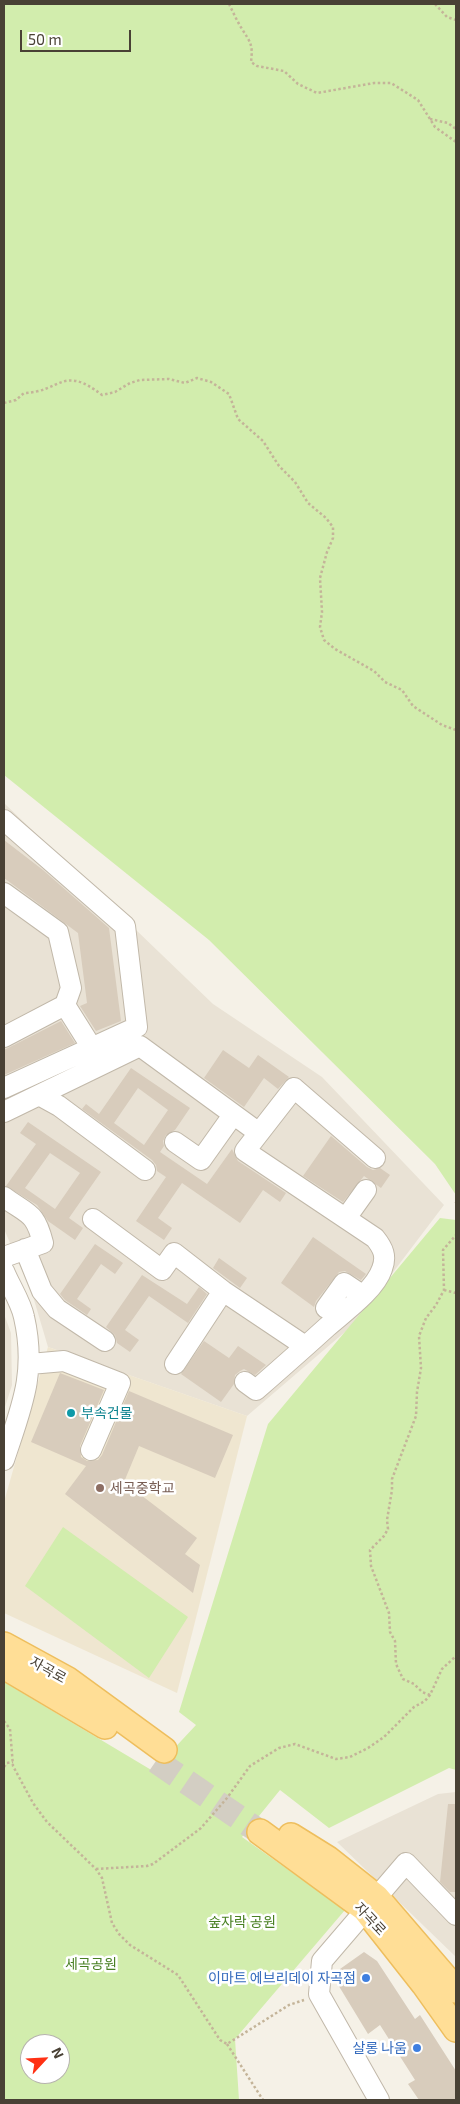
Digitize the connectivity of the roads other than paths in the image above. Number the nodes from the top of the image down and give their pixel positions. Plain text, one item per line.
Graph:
1 (4, 820) edge
2 (4, 893) edge
3 (65, 1005) junction
4 (4, 1037) edge
5 (92, 1048) junction
6 (4, 1088) edge
7 (39, 1095) junction
8 (4, 1112) edge
9 (233, 1115) junction
10 (259, 1133) junction
11 (174, 1142) dead end
12 (375, 1158) dead end
13 (145, 1170) dead end
14 (366, 1190) dead end
15 (4, 1197) edge
16 (346, 1218) junction
17 (93, 1219) dead end
18 (25, 1249) junction
19 (4, 1256) edge
20 (4, 1271) edge
21 (224, 1291) junction
22 (362, 1295) junction
23 (326, 1308) dead end
24 (105, 1341) dead end
25 (305, 1346) junction
26 (30, 1364) junction
27 (175, 1364) dead end
28 (245, 1382) dead end
29 (92, 1450) dead end
30 (4, 1460) edge
31 (4, 1645) edge
32 (4, 1666) edge
33 (261, 1825) tunnel mouth
34 (448, 1898) edge
35 (370, 1903) junction
36 (456, 1915) edge
37 (456, 1990) edge
38 (456, 2029) edge
39 (379, 2100) edge

1 - 5 street
2 - 3 street
3 - 4 street
3 - 5 street
5 - 6 street
7 - 8 street
7 - 9 street
7 - 13 street
9 - 10 street
9 - 11 street
10 - 12 street
10 - 16 street
14 - 16 street
15 - 18 street
16 - 22 street
17 - 21 street
18 - 19 street
18 - 24 street
20 - 26 street
21 - 25 street
21 - 27 street
22 - 23 street
22 - 25 street
25 - 28 street
26 - 29 street
26 - 30 street
31 - 32 main road, 자곡로
33 - 35 main road, 자곡로
34 - 35 street
34 - 36 street
35 - 37 main road, 자곡로
35 - 38 main road, 자곡로
35 - 39 street

